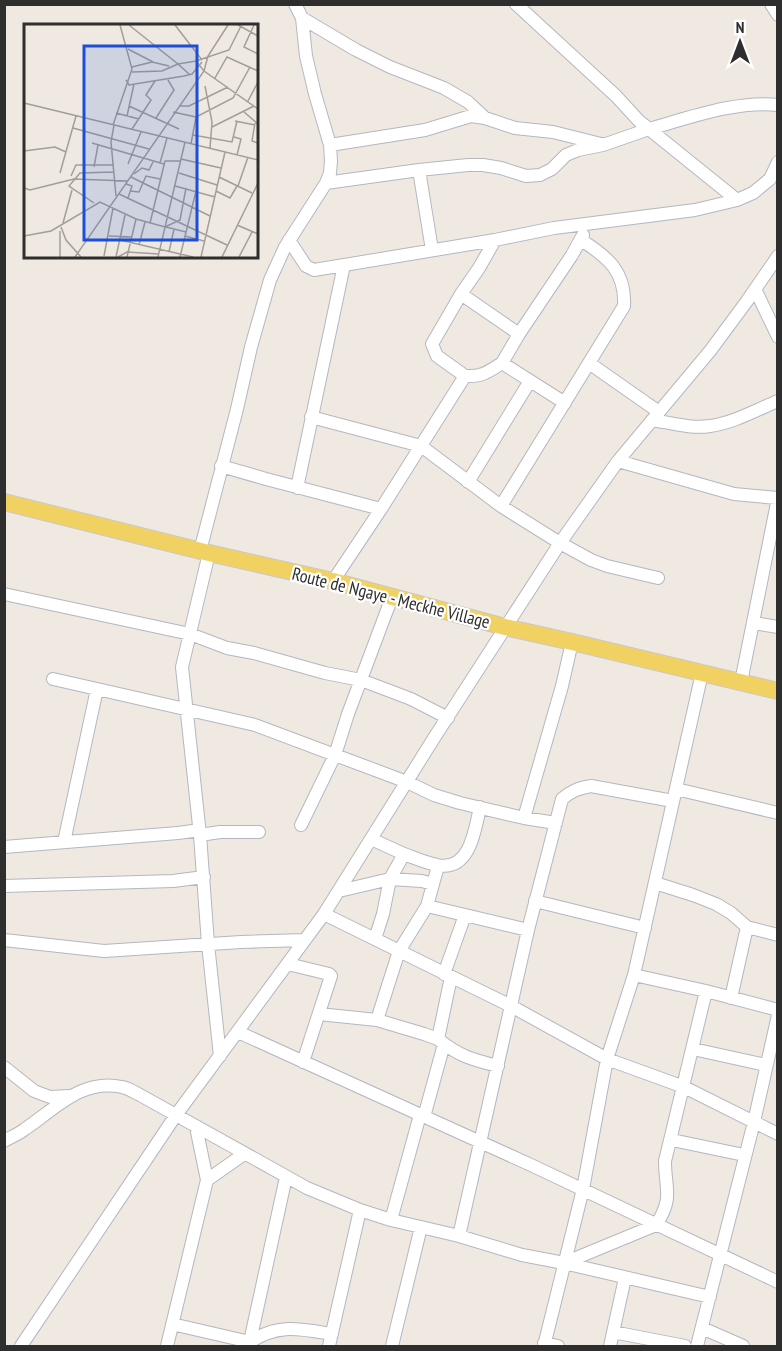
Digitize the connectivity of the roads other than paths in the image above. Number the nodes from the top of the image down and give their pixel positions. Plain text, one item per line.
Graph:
1 (295, 4) edge
2 (516, 4) edge
3 (771, 4) edge
4 (777, 15) edge
5 (302, 18) junction
6 (777, 104) edge
7 (485, 118) junction
8 (649, 129) junction
9 (603, 144) junction
10 (330, 145) junction
11 (777, 162) edge
12 (419, 170) junction
13 (326, 183) junction
14 (737, 200) junction
15 (587, 224) junction
16 (289, 240) junction
17 (495, 240) junction
18 (581, 240) junction
19 (432, 250) junction
20 (777, 256) edge
21 (344, 265) junction
22 (755, 289) junction
23 (460, 294) junction
24 (519, 334) junction
25 (777, 337) edge
26 (502, 363) junction
27 (589, 363) junction
28 (465, 376) junction
29 (530, 381) junction
30 (777, 401) edge
31 (565, 403) junction
32 (656, 416) junction
33 (311, 417) junction
34 (421, 446) junction
35 (618, 461) junction
36 (221, 466) junction
37 (468, 482) junction
38 (297, 488) junction
39 (777, 498) edge
40 (4, 502) edge
41 (501, 506) junction
42 (381, 509) junction
43 (560, 543) junction
44 (204, 552) junction
45 (658, 578) dead end
46 (333, 581) junction
47 (4, 594) edge
48 (392, 597) junction
49 (754, 622) junction
50 (505, 627) junction
51 (777, 627) edge
52 (190, 634) junction
53 (572, 642) junction
54 (702, 673) junction
55 (53, 679) dead end
56 (360, 680) junction
57 (741, 682) junction
58 (97, 689) junction
59 (777, 691) edge
60 (187, 709) junction
61 (448, 718) junction
62 (335, 755) junction
63 (407, 782) junction
64 (675, 795) junction
65 (480, 807) junction
66 (777, 813) edge
67 (524, 818) junction
68 (556, 823) junction
69 (302, 825) dead end
70 (200, 832) junction
71 (259, 832) dead end
72 (371, 839) junction
73 (64, 842) junction
74 (4, 847) edge
75 (405, 854) junction
76 (438, 866) junction
77 (204, 878) junction
78 (390, 879) junction
79 (656, 883) junction
80 (433, 884) junction
81 (4, 886) edge
82 (339, 891) junction
83 (535, 902) junction
84 (427, 906) junction
85 (324, 914) junction
86 (465, 915) junction
87 (747, 927) junction
88 (645, 928) junction
89 (528, 930) junction
90 (777, 935) edge
91 (375, 939) junction
92 (4, 940) edge
93 (305, 940) junction
94 (208, 944) junction
95 (399, 951) junction
96 (288, 963) junction
97 (634, 975) junction
98 (448, 976) junction
99 (706, 991) junction
100 (731, 998) junction
101 (511, 1006) junction
102 (777, 1012) edge
103 (319, 1014) junction
104 (377, 1020) junction
105 (238, 1032) junction
106 (441, 1042) junction
107 (693, 1049) junction
108 (220, 1056) junction
109 (607, 1059) junction
110 (303, 1062) junction
111 (766, 1065) junction
112 (498, 1066) junction
113 (4, 1067) edge
114 (684, 1087) junction
115 (69, 1096) junction
116 (176, 1115) junction
117 (422, 1116) junction
118 (754, 1122) junction
119 (196, 1127) junction
120 (777, 1134) edge
121 (672, 1140) junction
122 (4, 1141) edge
123 (480, 1143) junction
124 (244, 1154) junction
125 (744, 1155) junction
126 (286, 1177) junction
127 (207, 1180) junction
128 (583, 1189) junction
129 (360, 1210) junction
130 (391, 1220) junction
131 (657, 1226) junction
132 (421, 1227) junction
133 (459, 1236) junction
134 (720, 1255) junction
135 (564, 1263) junction
136 (625, 1278) junction
137 (777, 1282) edge
138 (710, 1297) junction
139 (172, 1324) junction
140 (702, 1328) junction
141 (613, 1332) junction
142 (332, 1334) junction
143 (249, 1344) edge
144 (544, 1345) edge
145 (21, 1347) edge
146 (167, 1347) edge
147 (329, 1347) edge
148 (392, 1347) edge
149 (558, 1347) edge
150 (609, 1347) edge
151 (686, 1347) edge
152 (697, 1347) edge
153 (743, 1347) edge

1 - 5 street
2 - 8 street
3 - 4 street
5 - 7 street
5 - 10 street
6 - 8 street
7 - 9 street
7 - 10 street
8 - 9 street
8 - 14 street
9 - 12 street
10 - 13 street
11 - 14 street
12 - 13 street
12 - 19 street
13 - 16 street
14 - 15 street
15 - 17 street
15 - 18 street
16 - 21 street
16 - 36 street
17 - 19 street
17 - 23 street
18 - 24 street
18 - 27 street
19 - 21 street
20 - 22 street
21 - 33 street
22 - 25 street
22 - 32 street
23 - 24 street
23 - 28 street
24 - 26 street
26 - 28 street
26 - 29 street
27 - 31 street
27 - 32 street
28 - 34 street
29 - 31 street
29 - 37 street
30 - 32 street
31 - 41 street
32 - 35 street
33 - 34 street
33 - 38 street
34 - 37 street
34 - 42 street
35 - 39 street
35 - 43 street
36 - 38 street
36 - 44 street
37 - 41 street
38 - 42 street
39 - 49 street
40 - 44 main road, Route de Ngaye - Meckhe Village
41 - 43 street
42 - 46 street
43 - 45 street
43 - 50 street
44 - 46 main road, Route de Ngaye - Meckhe Village
44 - 52 street
46 - 48 main road, Route de Ngaye - Meckhe Village
47 - 52 street
48 - 50 main road, Route de Ngaye - Meckhe Village
48 - 56 street
49 - 51 street
49 - 57 street
50 - 53 main road, Route de Ngaye - Meckhe Village
50 - 61 street
52 - 56 street
52 - 60 street
53 - 54 main road, Route de Ngaye - Meckhe Village
53 - 67 street
54 - 57 main road, Route de Ngaye - Meckhe Village
54 - 64 street
55 - 58 street
56 - 61 street
56 - 62 street
57 - 59 main road, Route de Ngaye - Meckhe Village
58 - 60 street
58 - 73 street
60 - 62 street
60 - 70 street
61 - 63 street
62 - 63 street
62 - 69 street
63 - 65 street
63 - 72 street
64 - 66 street
64 - 68 street
64 - 79 street
65 - 67 street
65 - 76 street
67 - 68 street
68 - 83 street
70 - 71 street
70 - 73 street
70 - 77 street
72 - 75 street
72 - 82 street
73 - 74 street
75 - 76 street
75 - 78 street
76 - 80 street
77 - 81 street
77 - 94 street
78 - 80 street
78 - 82 street
78 - 91 street
79 - 87 street
79 - 88 street
80 - 84 street
82 - 85 street
83 - 88 street
83 - 89 street
84 - 86 street
84 - 95 street
85 - 91 street
85 - 93 street
86 - 89 street
86 - 98 street
87 - 90 street
87 - 100 street
88 - 97 street
89 - 101 street
91 - 95 street
92 - 94 street
93 - 94 street
93 - 96 street
94 - 108 street
95 - 98 street
95 - 104 street
96 - 103 street
96 - 105 street
97 - 99 street
97 - 109 street
98 - 101 street
98 - 106 street
99 - 100 street
99 - 107 street
100 - 102 street
101 - 109 street
101 - 112 street
102 - 111 street
103 - 104 street
103 - 110 street
104 - 106 street
105 - 108 street
105 - 110 street
106 - 112 street
106 - 117 street
107 - 111 street
107 - 114 street
108 - 116 street
109 - 114 street
109 - 128 street
110 - 117 street
111 - 118 street
112 - 123 street
113 - 115 street
114 - 118 street
114 - 121 street
115 - 116 street
115 - 122 street
116 - 119 street
116 - 145 street
117 - 123 street
117 - 130 street
118 - 120 street
118 - 125 street
119 - 124 street
119 - 127 street
121 - 125 street
121 - 131 street
123 - 128 street
123 - 133 street
124 - 126 street
124 - 127 street
125 - 134 street
126 - 129 street
126 - 143 street
127 - 139 street
128 - 131 street
128 - 135 street
129 - 130 street
129 - 142 street
130 - 132 street
131 - 134 street
131 - 135 street
132 - 133 street
132 - 148 street
133 - 135 street
134 - 137 street
134 - 138 street
135 - 136 street
135 - 144 street
136 - 138 street
136 - 141 street
138 - 140 street
139 - 143 street
139 - 146 street
140 - 152 street
140 - 153 street
141 - 150 street
141 - 151 street
142 - 143 street
142 - 147 street
144 - 149 street

